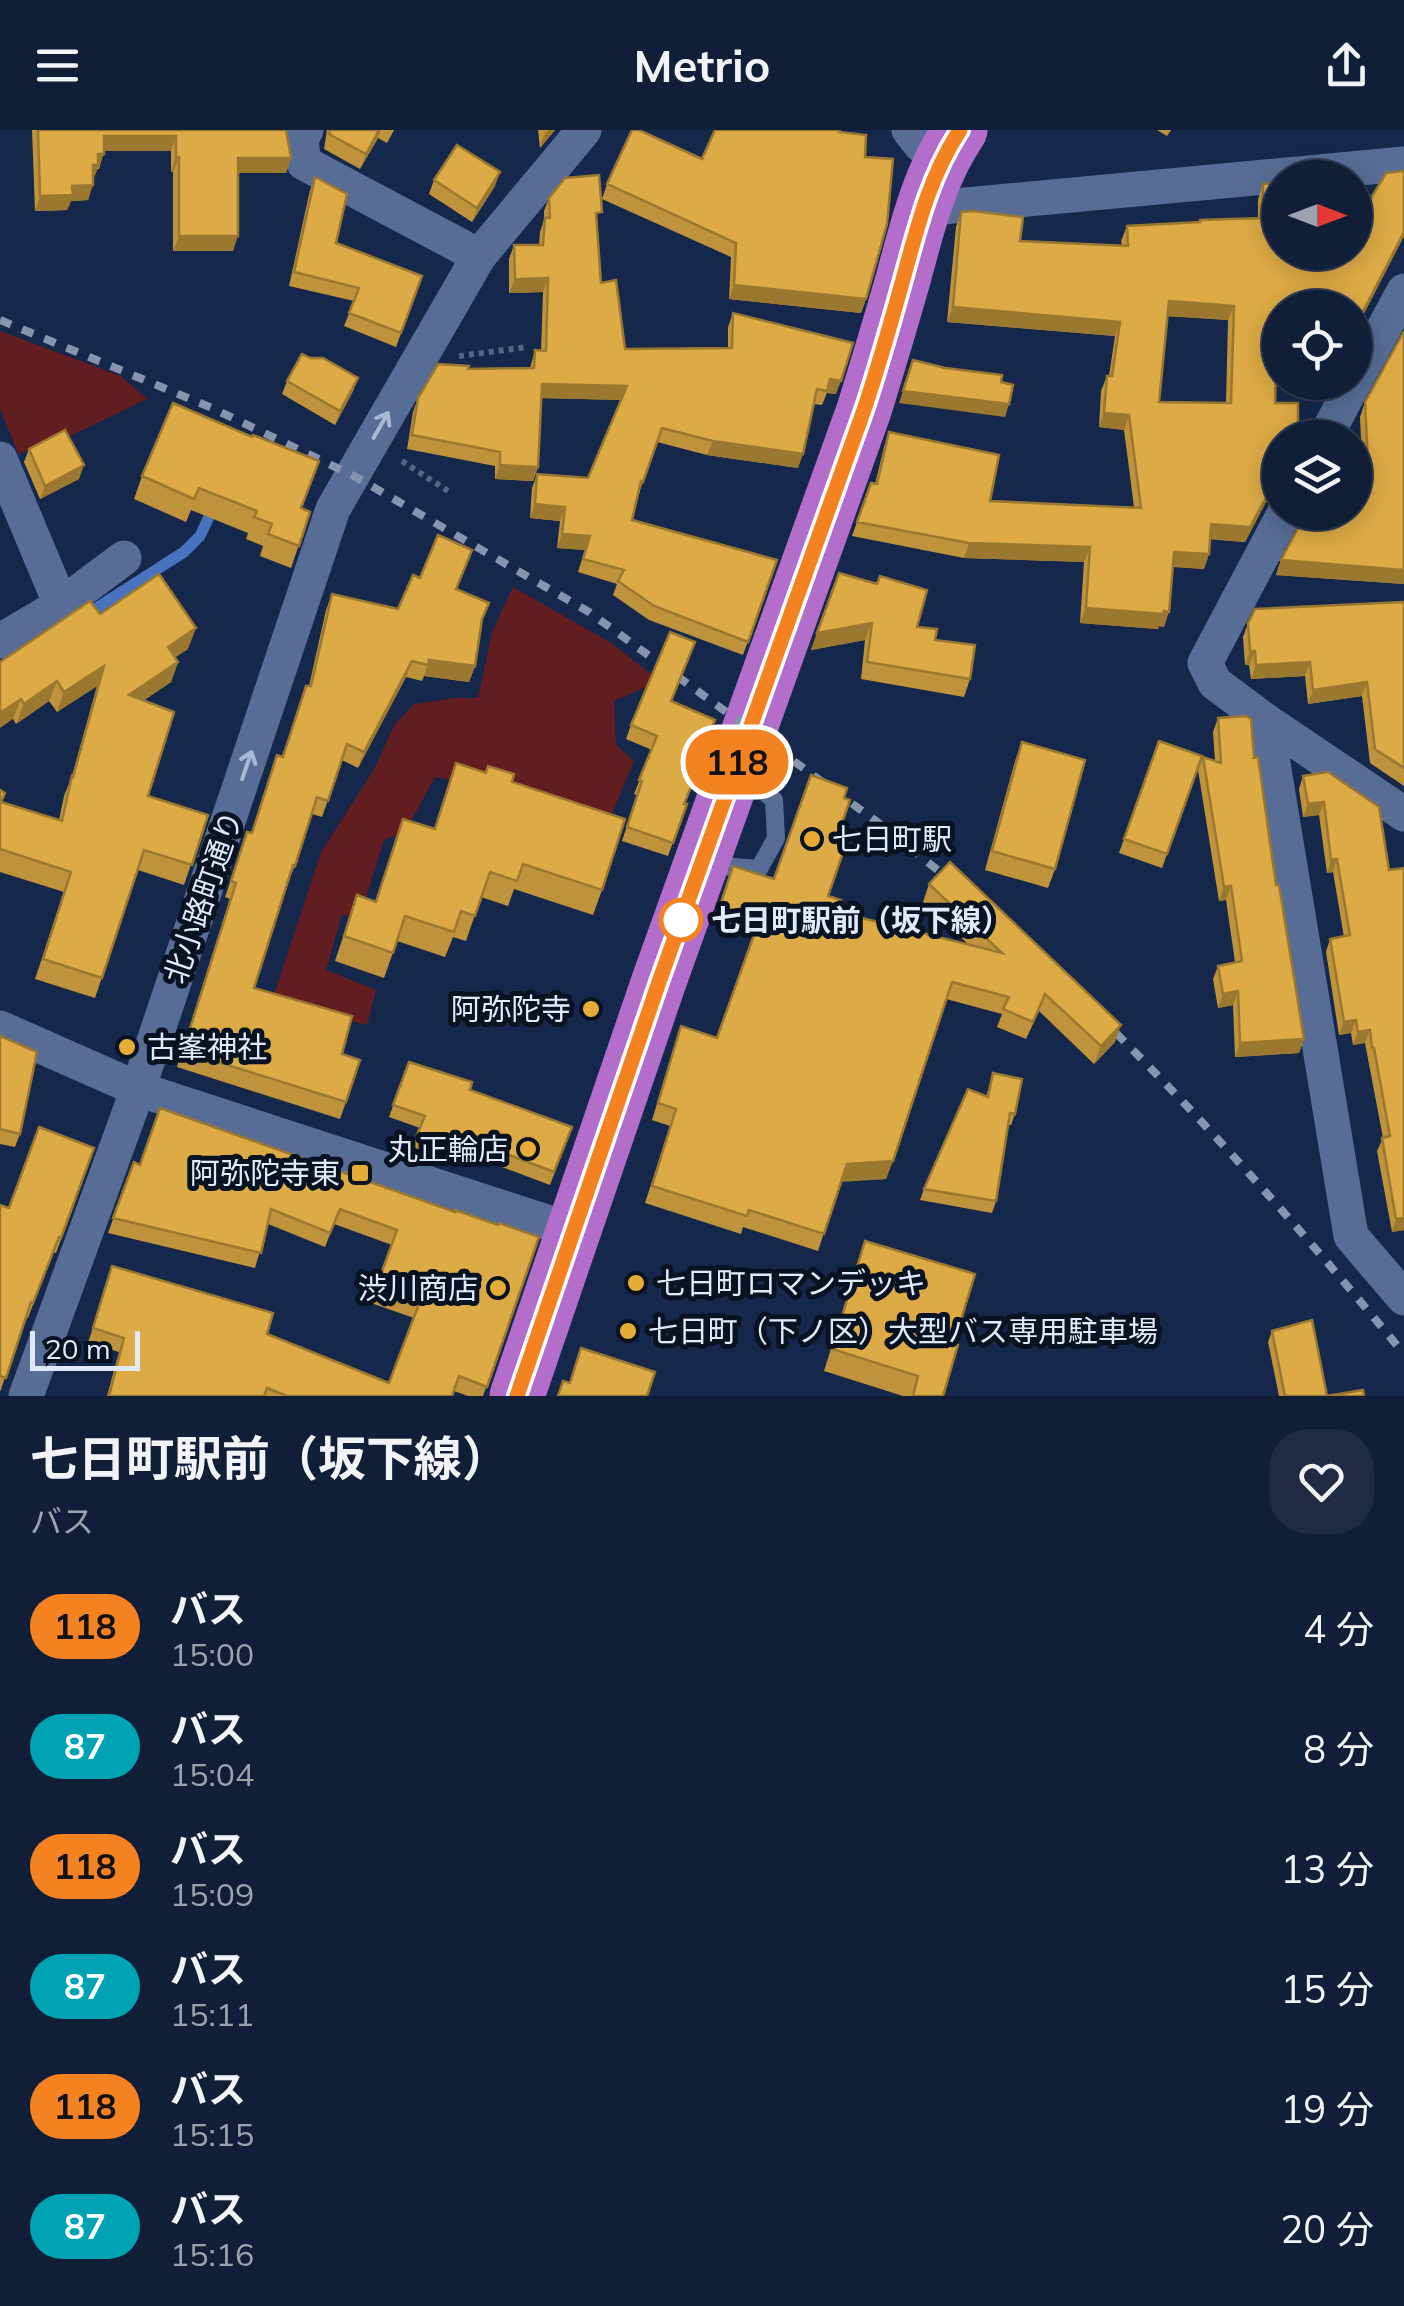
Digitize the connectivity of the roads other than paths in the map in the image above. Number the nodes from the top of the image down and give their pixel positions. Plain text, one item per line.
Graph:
1 (306, 130) edge
2 (584, 130) edge
3 (933, 158) edge
4 (1404, 164) edge
5 (480, 256) junction
6 (1404, 291) edge
7 (1372, 350) edge
8 (0, 459) edge
9 (1275, 530) edge
10 (124, 558) dead end
11 (61, 605) junction
12 (0, 641) edge
13 (1266, 721) junction
14 (1404, 814) edge
15 (0, 1028) edge
16 (138, 1089) junction
17 (574, 1231) junction
18 (1404, 1298) edge
19 (26, 1396) edge
20 (517, 1396) edge

1 - 5 street
2 - 5 street, 北小路町通り
3 - 4 street
3 - 17 highway
16 -> 5 street, 北小路町通り
6 - 7 street
8 - 11 street
9 - 13 street
10 - 11 street
11 - 12 street
13 - 14 street
13 - 18 street
15 - 16 street
16 - 17 street
16 - 19 street, 北小路町通り
17 - 20 highway

